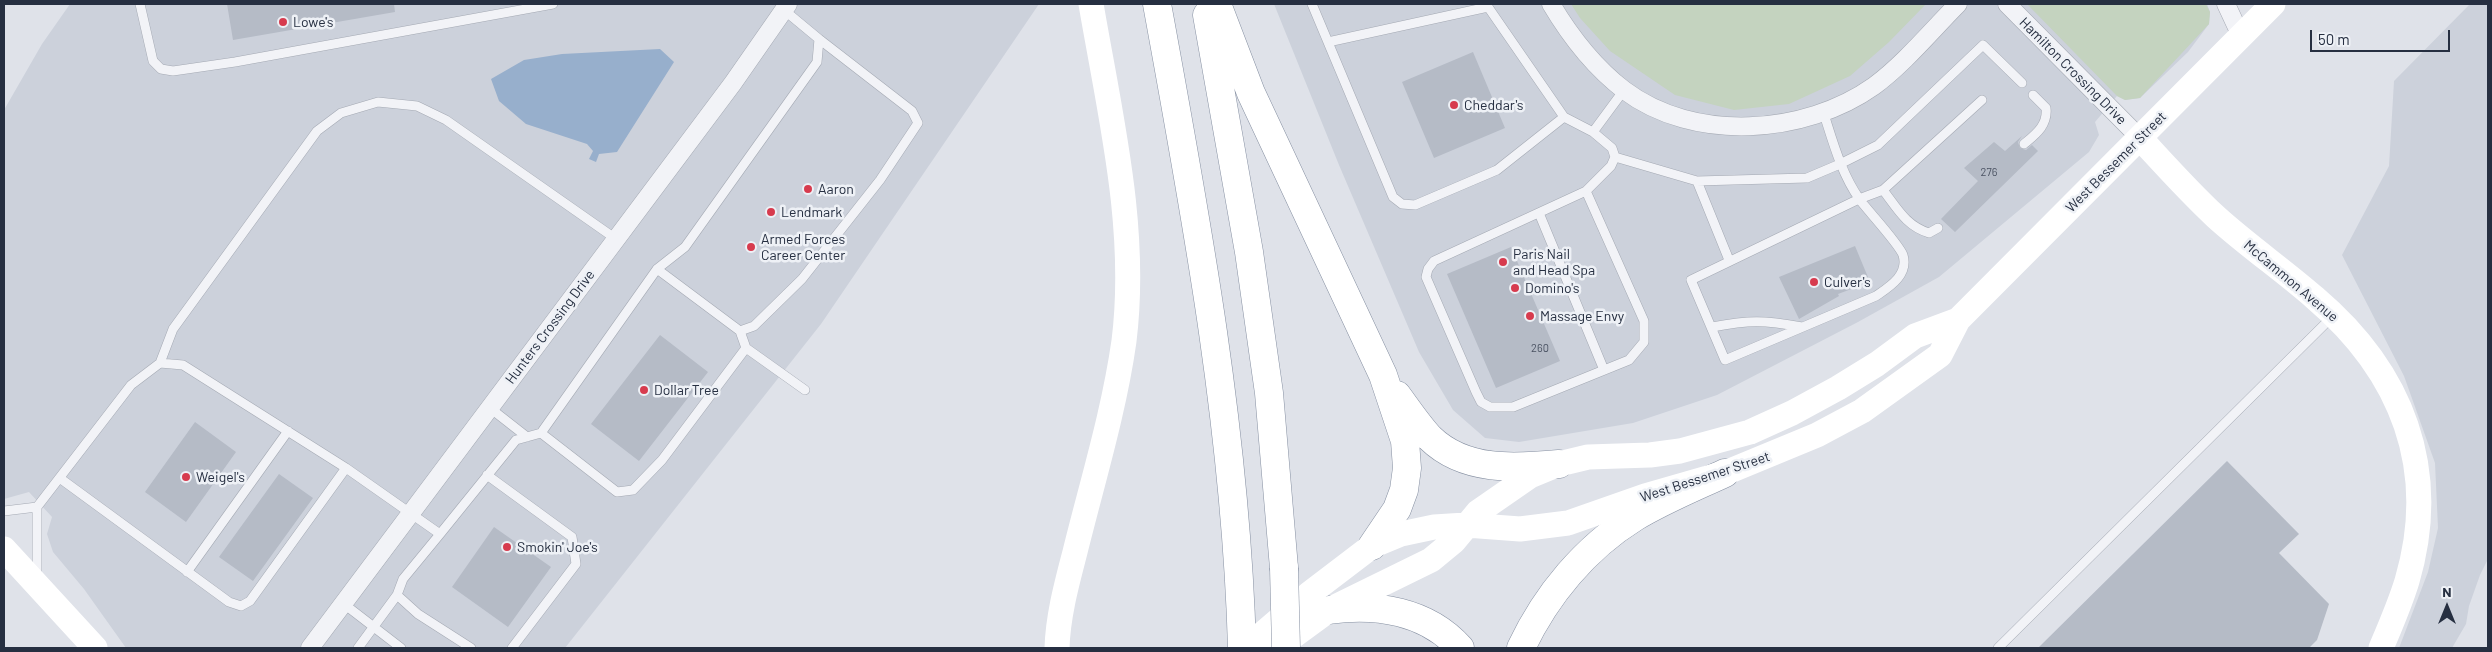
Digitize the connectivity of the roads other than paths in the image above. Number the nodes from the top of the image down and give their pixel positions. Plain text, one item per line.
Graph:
1 (140, 4) edge
2 (553, 4) edge
3 (1091, 4) edge
4 (1157, 4) edge
5 (1205, 4) edge
6 (1217, 4) edge
7 (1312, 4) edge
8 (1551, 4) edge
9 (1958, 4) edge
10 (2007, 4) edge
11 (2226, 4) edge
12 (2273, 4) edge
13 (1487, 6) edge
14 (521, 7) edge
15 (786, 7) edge
16 (2240, 34) junction
17 (819, 39) junction
18 (1328, 42) junction
19 (2022, 83) dead end
20 (1624, 90) junction
21 (2033, 95) dead end
22 (1982, 100) dead end
23 (1823, 112) junction
24 (1564, 117) junction
25 (1593, 132) junction
26 (2140, 138) junction
27 (2024, 144) dead end
28 (1615, 157) junction
29 (1840, 164) junction
30 (1697, 180) junction
31 (1884, 190) junction
32 (1586, 192) junction
33 (1859, 199) junction
34 (1539, 213) junction
35 (1938, 228) dead end
36 (616, 239) junction
37 (1729, 260) junction
38 (657, 269) junction
39 (2334, 315) junction
40 (1958, 320) junction
41 (1712, 326) junction
42 (1802, 328) junction
43 (740, 331) junction
44 (746, 348) junction
45 (160, 363) junction
46 (1604, 370) junction
47 (1383, 375) junction
48 (805, 390) dead end
49 (490, 408) junction
50 (288, 431) junction
51 (540, 433) junction
52 (527, 437) junction
53 (1559, 464) junction
54 (346, 468) junction
55 (1725, 473) junction
56 (487, 475) junction
57 (61, 479) junction
58 (37, 507) junction
59 (4, 511) edge
60 (411, 512) junction
61 (1466, 525) junction
62 (440, 534) junction
63 (1372, 546) junction
64 (4, 549) edge
65 (187, 572) junction
66 (36, 584) junction
67 (397, 596) junction
68 (344, 604) junction
69 (1062, 607) junction
70 (1330, 610) junction
71 (373, 628) junction
72 (95, 648) edge
73 (310, 648) edge
74 (358, 648) edge
75 (401, 648) edge
76 (471, 648) edge
77 (512, 648) edge
78 (1046, 648) edge
79 (1057, 648) edge
80 (1242, 648) edge
81 (1246, 648) edge
82 (1277, 648) edge
83 (1286, 648) edge
84 (1460, 648) edge
85 (1520, 648) edge
86 (1998, 648) edge
87 (2382, 648) edge

1 - 14 lane
2 - 14 lane
3 - 69 main road
4 - 80 highway
5 - 83 highway, bridge
6 - 47 highway
7 - 18 lane
8 - 20 street
9 - 23 street
10 - 26 street, Hamilton Crossing Drive
11 - 16 street
12 - 16 main road, West Bessemer Street
13 - 18 lane
13 - 24 lane
15 - 17 lane
15 - 36 street, Hunters Crossing Drive
16 - 26 main road, West Bessemer Street
17 - 38 lane
17 - 43 lane
18 - 24 lane
19 - 29 lane
20 - 23 street
20 - 25 lane
21 - 27 lane
22 - 31 lane
23 - 29 lane
24 - 25 lane
25 - 28 lane
26 - 39 main road, McCammon Avenue
26 - 40 main road, West Bessemer Street
28 - 30 lane
28 - 32 lane
29 - 30 lane
29 - 33 lane
30 - 37 lane
31 - 33 lane
31 - 35 lane
32 - 34 lane
32 - 46 lane
33 - 37 lane
33 - 42 lane
34 - 46 lane
34 - 46 lane
36 - 45 lane
36 - 49 street, Hunters Crossing Drive
37 - 41 lane
38 - 43 lane
38 - 51 lane
39 - 86 lane
39 - 87 main road, McCammon Avenue
40 - 53 main road, West Bessemer Street
40 - 55 main road, West Bessemer Street
41 - 42 lane
41 - 42 lane
43 - 44 lane
44 - 48 lane
44 - 51 lane
45 - 50 lane
45 - 57 lane
47 - 53 highway
47 - 63 highway
49 - 52 lane
49 - 60 street, Hunters Crossing Drive
50 - 54 lane
50 - 65 lane
51 - 52 lane
52 - 56 lane
53 - 61 main road, West Bessemer Street
54 - 60 lane
54 - 65 lane
55 - 61 main road, West Bessemer Street
55 - 85 highway
56 - 62 lane
56 - 77 lane
57 - 58 lane
57 - 65 lane
58 - 59 lane
58 - 66 lane
60 - 62 lane
60 - 68 street, Hunters Crossing Drive
61 - 63 main road, West Bessemer Street
61 - 70 main road, West Bessemer Street
62 - 67 lane
63 - 81 main road, West Bessemer Street
64 - 66 main road
66 - 72 main road
67 - 71 lane
67 - 76 lane
68 - 71 lane
68 - 73 street, Hunters Crossing Drive
69 - 78 main road
69 - 79 main road
70 - 82 main road, West Bessemer Street
70 - 84 highway
71 - 74 lane
71 - 75 lane

